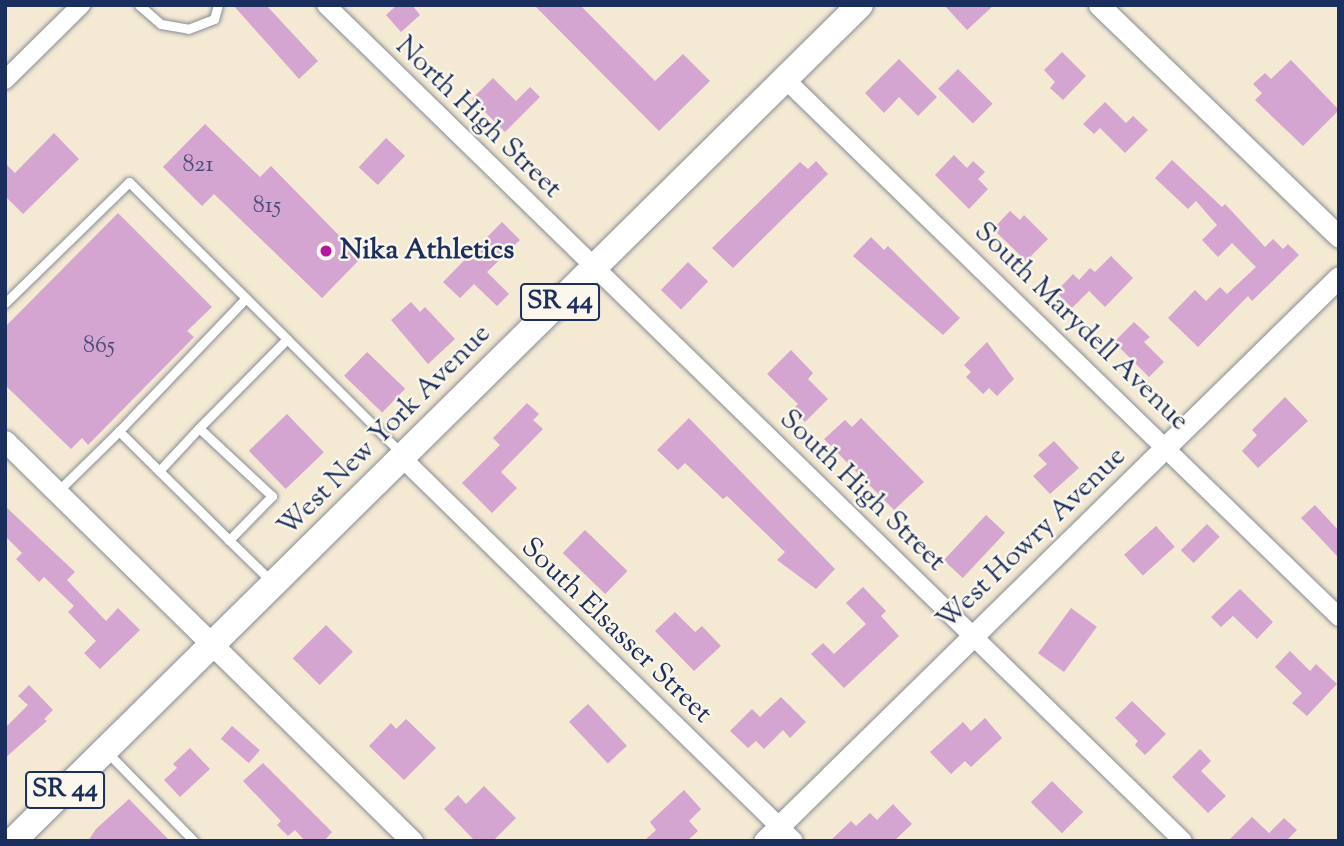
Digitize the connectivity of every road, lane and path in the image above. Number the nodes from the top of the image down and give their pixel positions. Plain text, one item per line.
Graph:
1 (81, 5) edge
2 (139, 5) edge
3 (218, 5) edge
4 (326, 5) edge
5 (860, 5) edge
6 (1099, 5) edge
7 (785, 79) junction
8 (5, 80) edge
9 (1339, 237) edge
10 (594, 268) junction
11 (1339, 276) edge
12 (246, 298) junction
13 (5, 303) edge
14 (287, 339) junction
15 (200, 428) junction
16 (119, 431) junction
17 (5, 441) edge
18 (1167, 446) junction
19 (403, 457) junction
20 (159, 471) junction
21 (57, 492) junction
22 (229, 540) junction
23 (274, 584) junction
24 (1339, 617) edge
25 (973, 636) junction
26 (213, 645) junction
27 (106, 750) junction
28 (779, 836) edge
29 (14, 840) edge
30 (194, 841) edge
31 (412, 841) edge
32 (1183, 841) edge

1 - 8 street
2 - 3 lane
4 - 10 street, North High Street
5 - 7 main road, West New York Avenue / SR 44
6 - 9 street
7 - 10 main road, West New York Avenue / SR 44
7 - 18 street, South Marydell Avenue
10 - 19 main road, West New York Avenue / SR 44
10 - 25 street, South High Street
11 - 18 street, West Howry Avenue
12 - 13 lane
12 - 14 lane
12 - 16 lane
14 - 15 lane
14 - 19 lane
15 - 20 lane
15 - 22 lane
16 - 20 lane
16 - 21 lane
17 - 21 street
18 - 24 street, South Marydell Avenue
18 - 25 street, West Howry Avenue
19 - 23 main road, West New York Avenue / SR 44
19 - 28 street, South Elsasser Street
20 - 22 lane
21 - 26 street
22 - 23 lane
23 - 26 main road, West New York Avenue / SR 44
25 - 28 street, West Howry Avenue
25 - 32 street, South High Street
26 - 27 main road, West New York Avenue / SR 44
26 - 31 street
27 - 29 main road, West New York Avenue / SR 44
27 - 30 lane

